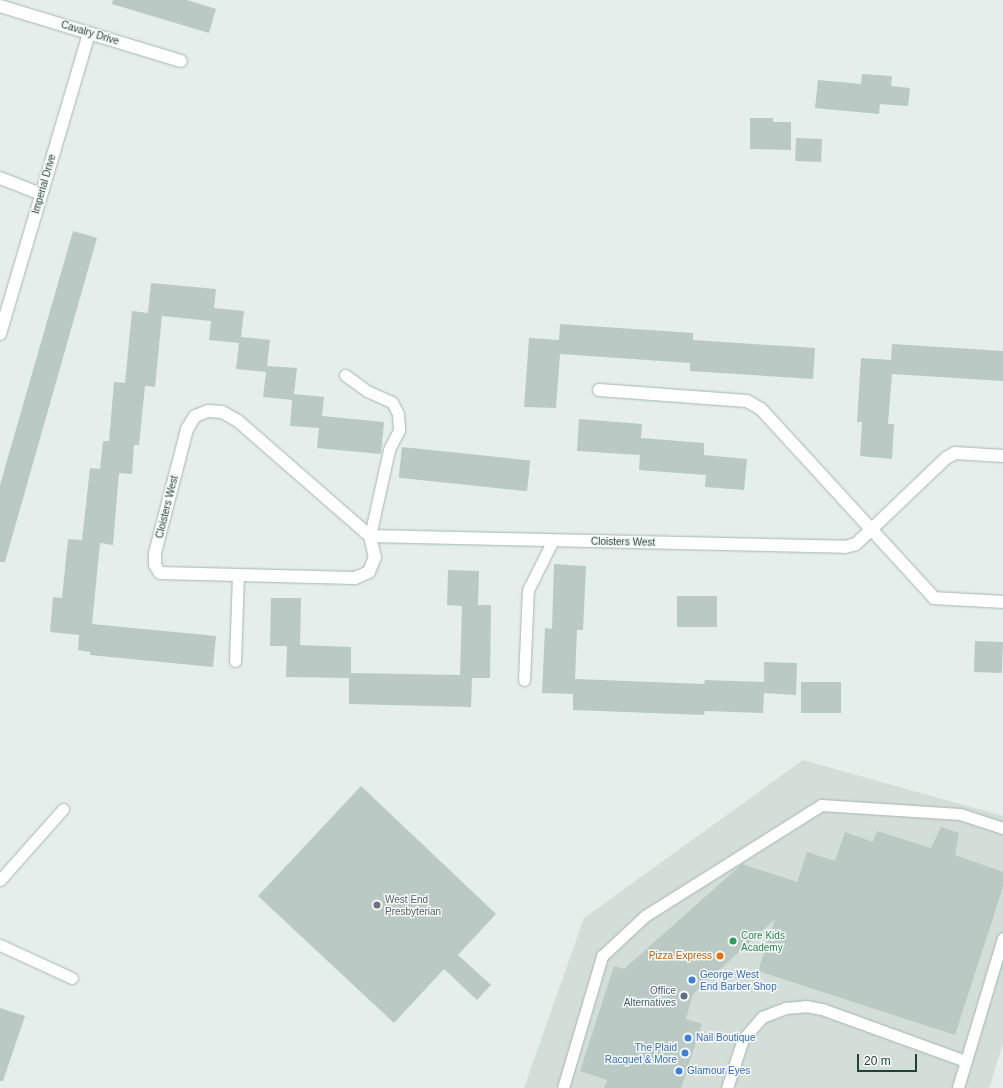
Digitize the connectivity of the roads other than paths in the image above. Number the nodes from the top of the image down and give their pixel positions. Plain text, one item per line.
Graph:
1 (0, 6) edge
2 (89, 33) junction
3 (181, 61) dead end
4 (0, 178) edge
5 (41, 194) junction
6 (0, 334) edge
7 (345, 375) dead end
8 (599, 390) dead end
9 (1003, 456) edge
10 (870, 530) junction
11 (370, 536) junction
12 (553, 540) junction
13 (238, 575) junction
14 (1003, 602) edge
15 (235, 661) dead end
16 (524, 680) dead end
17 (63, 809) dead end
18 (1003, 828) edge
19 (0, 880) edge
20 (1003, 938) edge
21 (0, 945) edge
22 (72, 978) dead end
23 (966, 1061) junction
24 (563, 1088) edge
25 (727, 1088) edge
26 (958, 1088) edge

1 - 2 street, Cavalry Drive
2 - 3 street, Cavalry Drive
2 - 5 street, Imperial Drive
4 - 5 street
5 - 6 street, Imperial Drive
7 - 11 lane
8 - 10 street
9 - 10 street, Cloisters West
10 - 12 street, Cloisters West
10 - 14 street
11 - 12 street, Cloisters West
11 - 13 street, Cloisters West
11 - 13 street, Cloisters West
12 - 16 lane
13 - 15 lane
17 - 19 lane
18 - 24 lane
20 - 23 lane
21 - 22 lane
23 - 25 lane
23 - 26 lane

